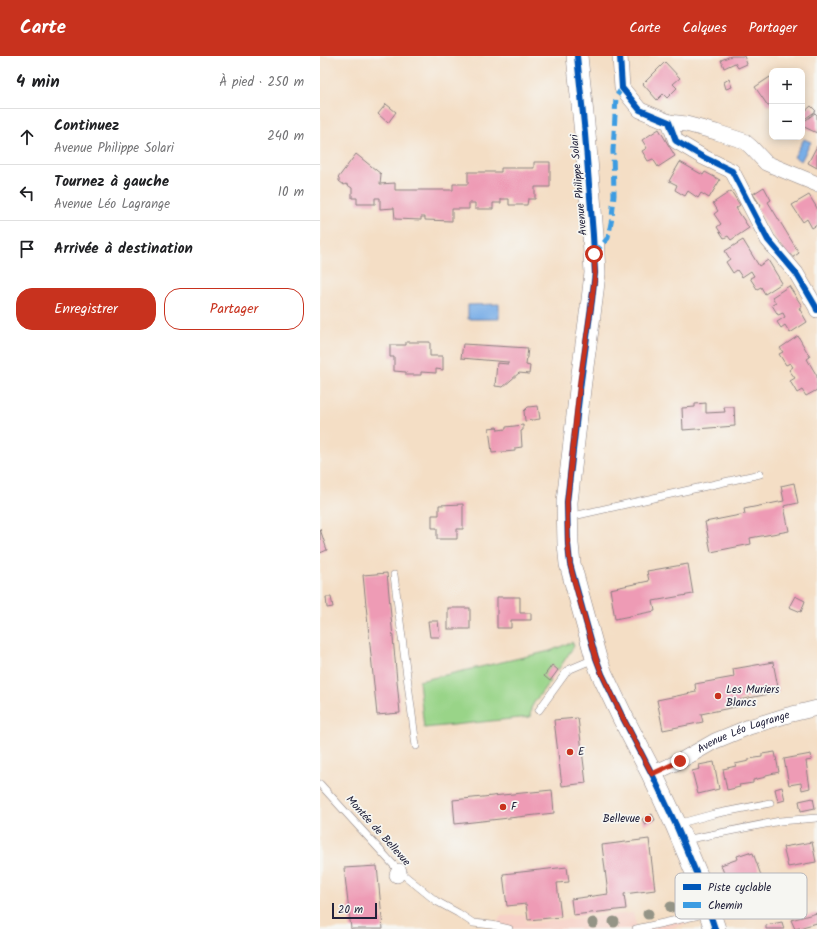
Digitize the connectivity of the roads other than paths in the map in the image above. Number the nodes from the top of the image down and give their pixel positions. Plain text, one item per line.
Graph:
1 (577, 56) edge
2 (620, 56) edge
3 (669, 122) junction
4 (817, 184) edge
5 (817, 310) edge
6 (760, 474) dead end
7 (567, 518) junction
8 (394, 574) dead end
9 (596, 658) junction
10 (817, 708) edge
11 (539, 710) dead end
12 (416, 746) dead end
13 (652, 774) junction
14 (320, 784) edge
15 (770, 803) dead end
16 (817, 818) edge
17 (680, 833) junction
18 (696, 873) edge
19 (707, 919) edge
20 (509, 929) edge
21 (636, 929) edge

1 - 7 main road, Avenue Philippe Solari
2 - 3 street
3 - 4 street
3 - 5 street
6 - 7 lane
7 - 9 main road, Avenue Philippe Solari
8 - 12 lane
9 - 11 lane
9 - 13 main road, Avenue Philippe Solari
10 - 13 street, Avenue Léo Lagrange
13 - 17 main road, Avenue Philippe Solari
14 - 20 lane, Montée de Bellevue
15 - 17 lane
16 - 17 lane
17 - 18 main road, Avenue Philippe Solari
19 - 21 lane

